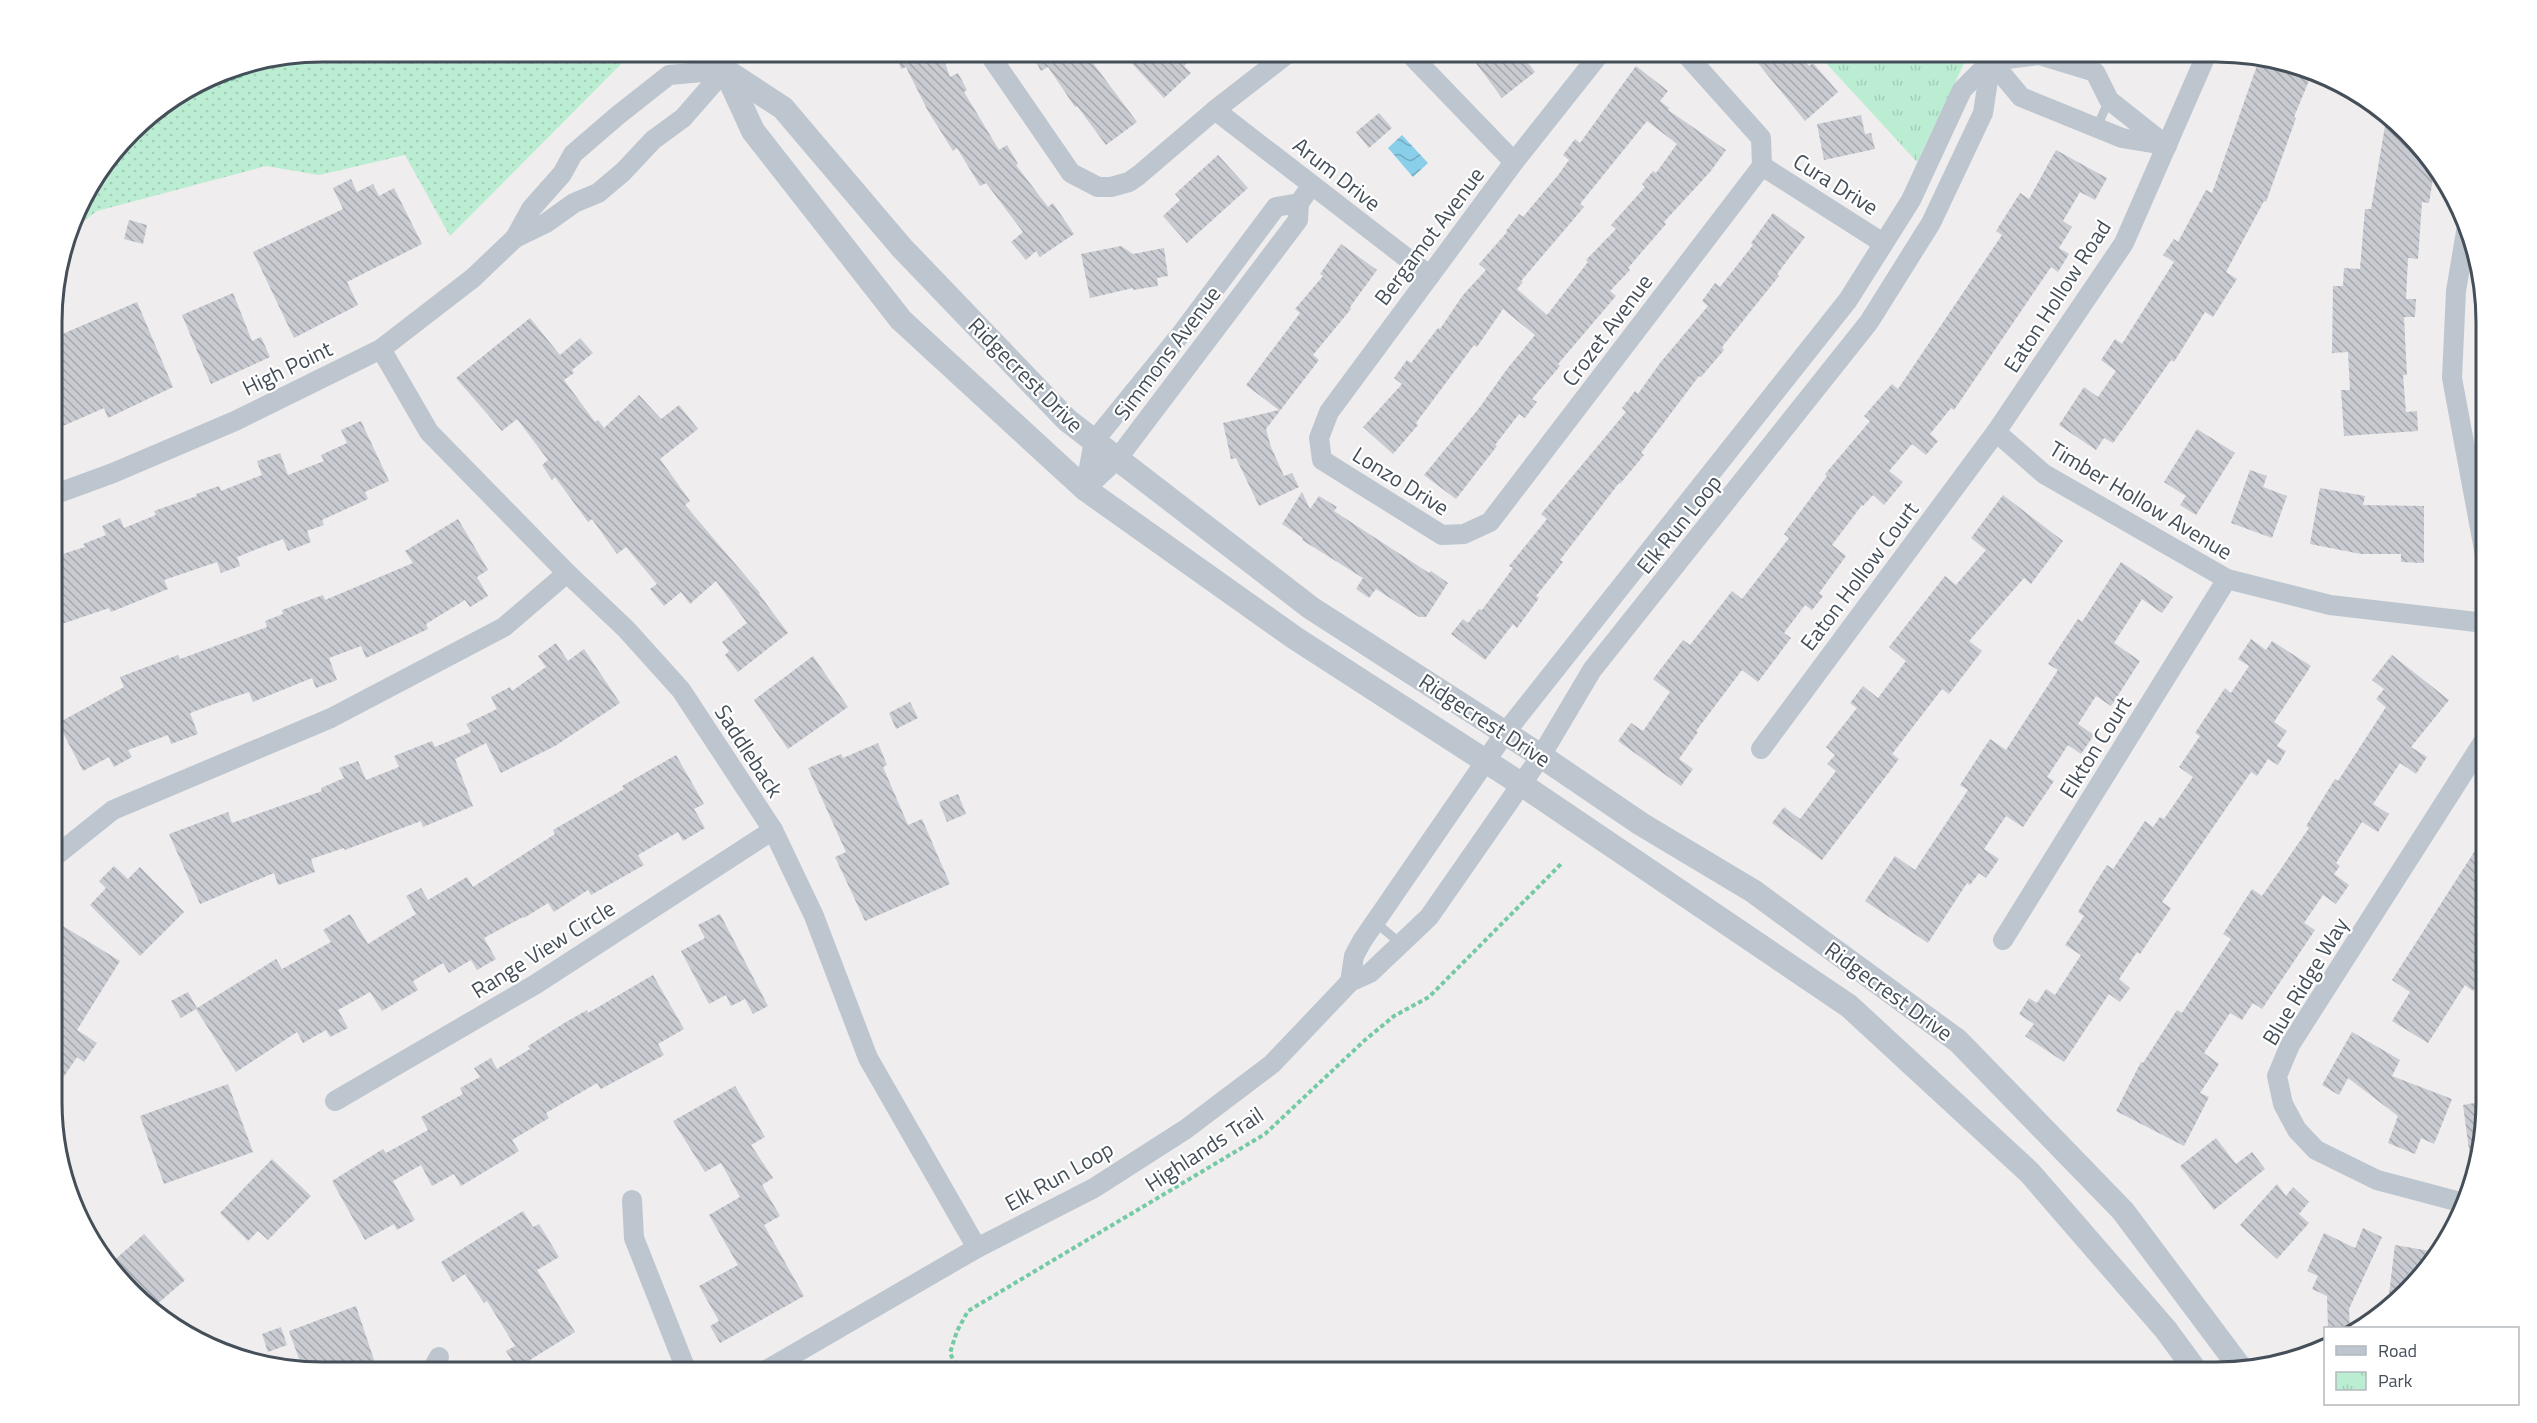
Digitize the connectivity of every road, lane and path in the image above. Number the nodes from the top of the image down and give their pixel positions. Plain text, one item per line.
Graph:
1 (714, 62) edge
2 (720, 62) edge
3 (722, 62) edge
4 (724, 62) edge
5 (995, 62) edge
6 (1277, 62) edge
7 (1418, 62) edge
8 (1593, 62) edge
9 (1693, 62) edge
10 (1988, 62) edge
11 (1993, 62) edge
12 (1998, 62) edge
13 (2062, 62) edge
14 (2203, 62) edge
15 (254, 70) edge
16 (219, 82) edge
17 (2109, 100) junction
18 (1215, 110) junction
19 (2097, 127) junction
20 (2167, 146) junction
21 (1514, 162) junction
22 (1762, 166) junction
23 (562, 174) junction
24 (1312, 185) junction
25 (586, 198) junction
26 (1299, 203) junction
27 (515, 238) junction
28 (1883, 243) junction
29 (2464, 244) edge
30 (1430, 276) junction
31 (381, 349) junction
32 (1996, 432) junction
33 (1094, 441) junction
34 (1118, 458) junction
35 (1322, 460) joint
36 (1085, 489) junction
37 (62, 492) edge
38 (2476, 507) edge
39 (1490, 522) joint
40 (567, 573) junction
41 (2227, 579) junction
42 (2476, 622) edge
43 (1505, 733) junction
44 (1761, 749) dead end
45 (2476, 753) edge
46 (1540, 756) junction
47 (1485, 761) junction
48 (1521, 784) junction
49 (773, 830) junction
50 (62, 851) edge
51 (1561, 864) dead end
52 (1375, 922) junction
53 (2004, 940) dead end
54 (1400, 943) junction
55 (1350, 982) junction
56 (335, 1101) dead end
57 (633, 1200) dead end
58 (2456, 1201) edge
59 (977, 1248) junction
60 (2235, 1361) edge
61 (683, 1362) edge
62 (780, 1362) edge
63 (954, 1362) edge
64 (2189, 1362) edge

1 - 23 street, High Point
2 - 25 street, High Point
3 - 36 street, Ridgecrest Drive
4 - 33 street, Ridgecrest Drive
5 - 18 street
6 - 18 street
7 - 21 street
8 - 21 street, Bergamot Avenue
9 - 22 street
10 - 28 street, Elk Run Loop
11 - 46 street, Elk Run Loop
12 - 19 street
13 - 17 street
14 - 20 street, Eaton Hollow Road
15 - 16 path
17 - 19 lane
17 - 20 street
18 - 24 street, Arum Drive
19 - 20 street
20 - 32 street, Eaton Hollow Road
21 - 30 street, Bergamot Avenue
22 - 28 street, Cura Drive
22 - 39 street, Crozet Avenue
23 - 25 street
23 - 27 street, High Point
24 - 26 street, Simmons Avenue
24 - 30 street, Arum Drive
25 - 27 street, High Point
26 - 33 street, Simmons Avenue
26 - 34 street, Simmons Avenue
27 - 31 street, High Point
28 - 43 street, Elk Run Loop
29 - 38 street
30 - 35 street, Bergamot Avenue
31 - 37 street, High Point
31 - 40 street, Saddleback
32 - 41 street, Timber Hollow Avenue
32 - 44 street, Eaton Hollow Court
33 - 34 street, Ridgecrest Drive
33 - 36 street, Simmons Avenue
34 - 36 street, Simmons Avenue
34 - 43 street, Ridgecrest Drive
35 - 39 street, Lonzo Drive
36 - 47 street, Ridgecrest Drive
40 - 49 street, Saddleback
40 - 50 street
41 - 42 street, Timber Hollow Avenue
41 - 53 street, Elkton Court
43 - 46 street, Ridgecrest Drive
43 - 47 street, Elk Run Loop
45 - 58 street, Blue Ridge Way
46 - 48 street, Elk Run Loop
46 - 60 street, Ridgecrest Drive
47 - 48 street, Ridgecrest Drive
47 - 52 street, Elk Run Loop
48 - 54 street, Elk Run Loop
48 - 64 street, Ridgecrest Drive
49 - 56 street, Range View Circle
49 - 59 street, Saddleback
51 - 63 path, Highlands Trail
52 - 54 lane
52 - 55 street, Elk Run Loop
54 - 55 street, Elk Run Loop
55 - 59 street, Elk Run Loop
57 - 61 street
59 - 62 street, Elk Run Loop

